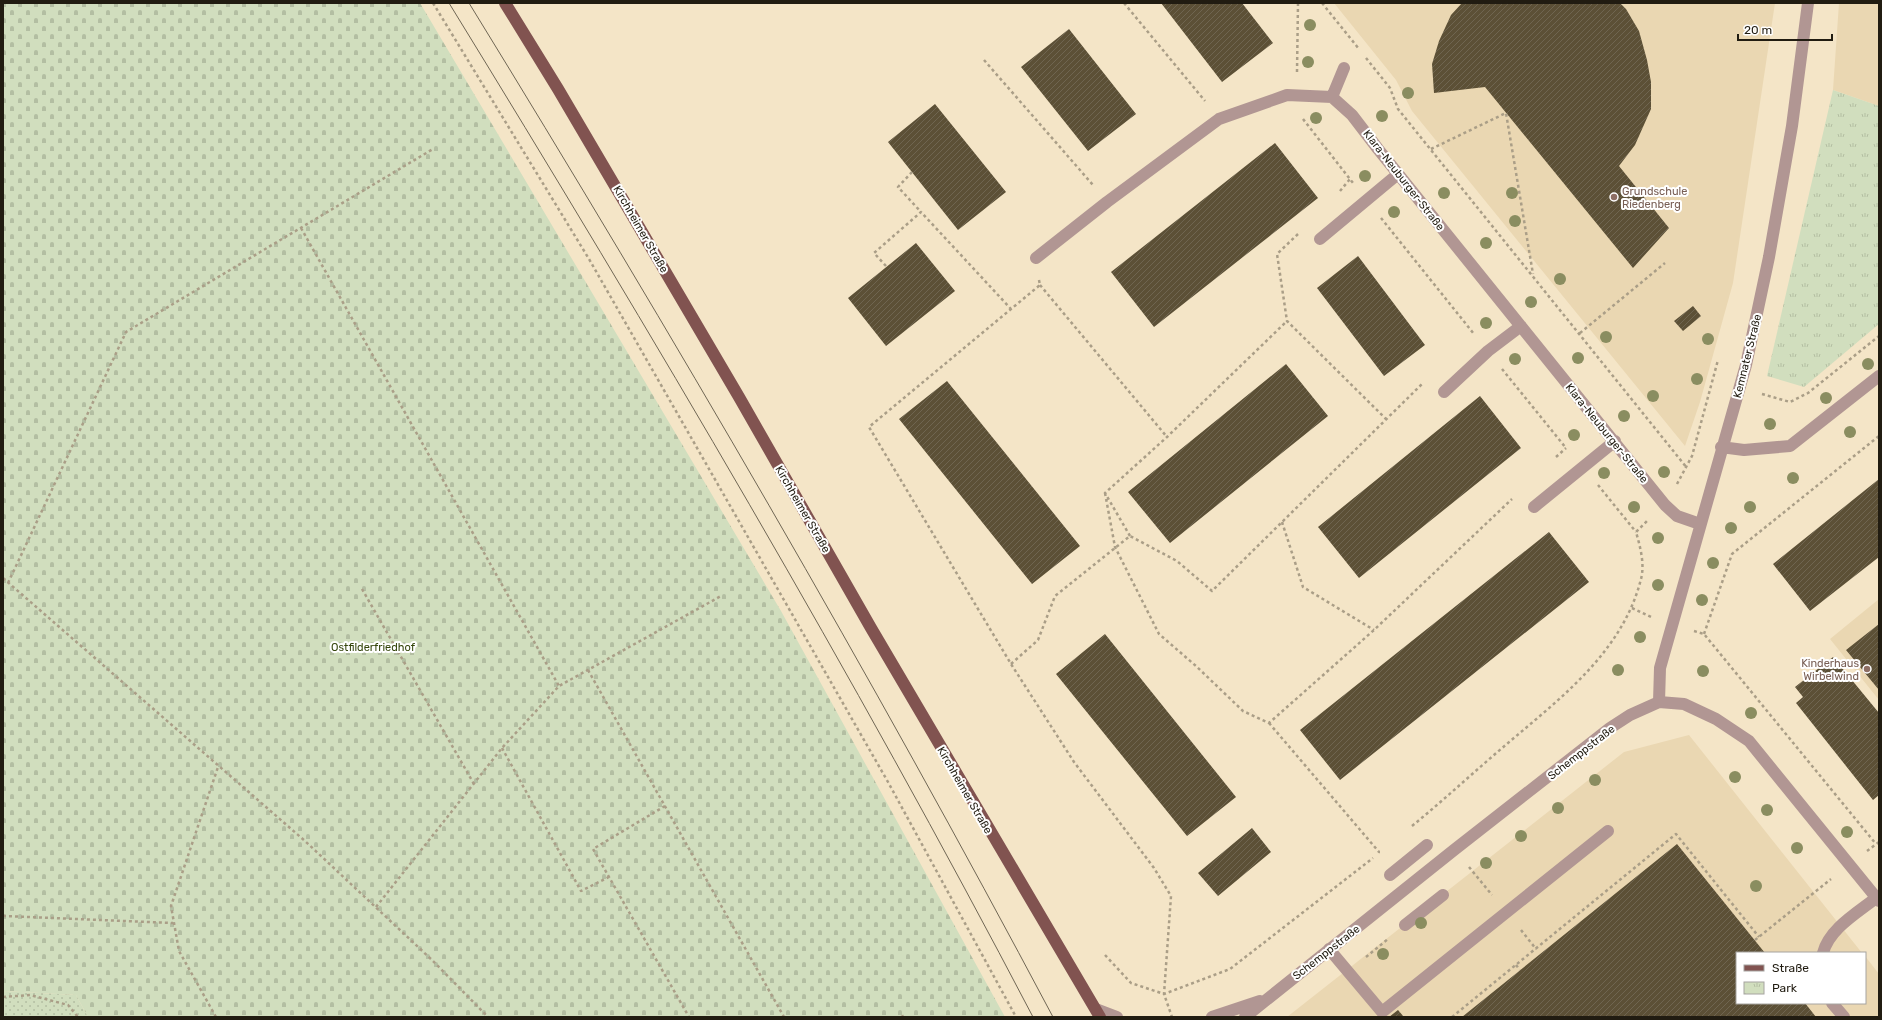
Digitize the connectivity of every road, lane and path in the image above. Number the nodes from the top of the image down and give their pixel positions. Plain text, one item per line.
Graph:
1 (433, 3) edge
2 (505, 3) edge
3 (1124, 3) edge
4 (1298, 3) edge
5 (1322, 3) edge
6 (1808, 3) edge
7 (984, 60) dead end
8 (1344, 68) dead end
9 (1298, 96) junction
10 (1332, 97) junction
11 (1220, 119) junction
12 (433, 149) dead end
13 (1431, 149) junction
14 (912, 172) dead end
15 (1398, 174) junction
16 (1366, 200) junction
17 (1107, 202) junction
18 (921, 212) junction
19 (301, 228) junction
20 (1300, 232) dead end
21 (1320, 239) dead end
22 (1036, 258) joint
23 (1665, 263) dead end
24 (886, 266) dead end
25 (1534, 276) junction
26 (1040, 285) junction
27 (1011, 309) junction
28 (1287, 321) junction
29 (1521, 326) junction
30 (1580, 333) junction
31 (1474, 334) junction
32 (1879, 336) edge
33 (1468, 339) dead end
34 (1488, 351) junction
35 (1718, 360) dead end
36 (1879, 376) edge
37 (1713, 381) junction
38 (1424, 382) dead end
39 (1740, 388) junction
40 (1444, 392) dead end
41 (1386, 419) junction
42 (1167, 437) junction
43 (1878, 438) edge
44 (1615, 441) junction
45 (1721, 447) junction
46 (1566, 448) junction
47 (1555, 458) dead end
48 (1582, 467) junction
49 (1105, 493) junction
50 (1515, 496) dead end
51 (1665, 505) junction
52 (1534, 507) dead end
53 (1282, 522) junction
54 (1700, 524) junction
55 (1636, 532) junction
56 (1130, 536) junction
57 (1115, 547) junction
58 (3, 578) edge
59 (8, 583) junction
60 (362, 589) dead end
61 (720, 596) dead end
62 (1374, 630) junction
63 (1011, 664) junction
64 (588, 670) junction
65 (559, 686) junction
66 (1659, 702) junction
67 (1269, 723) junction
68 (502, 748) junction
69 (218, 767) junction
70 (474, 784) junction
71 (665, 806) junction
72 (1408, 829) dead end
73 (1608, 832) dead end
74 (1876, 844) dead end
75 (1427, 845) dead end
76 (1385, 848) dead end
77 (1454, 850) junction
78 (1379, 852) junction
79 (1850, 864) junction
80 (1390, 875) dead end
81 (609, 877) junction
82 (1442, 895) dead end
83 (1878, 900) edge
84 (376, 907) junction
85 (1507, 913) junction
86 (3, 916) edge
87 (173, 923) junction
88 (1405, 925) joint
89 (1759, 937) junction
90 (1755, 940) dead end
91 (1330, 949) junction
92 (1823, 952) edge
93 (1105, 955) dead end
94 (1516, 965) junction
95 (1520, 970) dead end
96 (1348, 972) junction
97 (1164, 994) junction
98 (3, 997) edge
99 (1266, 999) junction
100 (1833, 1004) edge
101 (1098, 1013) edge
102 (905, 1015) dead end
103 (78, 1017) edge
104 (216, 1017) edge
105 (488, 1017) edge
106 (689, 1017) edge
107 (784, 1017) edge
108 (901, 1017) edge
109 (1016, 1017) edge
110 (1117, 1017) edge
111 (1172, 1017) edge
112 (1212, 1017) edge
113 (1245, 1017) edge
114 (1452, 1017) edge
115 (1844, 1017) edge

1 - 109 path
2 - 101 main road, Kirchheimer Straße
3 - 11 path
4 - 9 path
5 - 13 path
6 - 39 street, Kemnater Straße
7 - 17 path
8 - 10 street
9 - 10 street
9 - 11 street
9 - 16 path
10 - 15 street, Klara-Neuburger-Straße
11 - 17 street
12 - 19 path
13 - 25 path
13 - 25 path
14 - 18 path
15 - 16 street
15 - 29 street, Klara-Neuburger-Straße
16 - 21 street
16 - 31 path
17 - 22 street
18 - 24 path
18 - 27 path
19 - 59 path
19 - 65 path
20 - 28 path
22 - 26 path
23 - 30 path
25 - 30 path
26 - 27 path
26 - 42 path
27 - 63 path
28 - 41 path
28 - 42 path
29 - 34 street
29 - 44 street, Klara-Neuburger-Straße
30 - 37 path
31 - 33 path
31 - 34 path
32 - 39 path
34 - 40 street
34 - 46 path
35 - 37 path
36 - 45 street
37 - 39 path
38 - 41 path
39 - 45 street, Kemnater Straße
41 - 53 path
42 - 49 path
43 - 74 path
44 - 48 street
44 - 51 street, Klara-Neuburger-Straße
45 - 54 street, Kemnater Straße
46 - 47 path
46 - 48 path
48 - 52 street
48 - 55 path
49 - 56 path
49 - 57 path
50 - 62 path
51 - 54 street, Klara-Neuburger-Straße
51 - 55 path
53 - 56 path
53 - 62 path
54 - 66 street, Kemnater Straße
55 - 72 path
56 - 57 path
57 - 63 path
57 - 67 path
58 - 59 path
59 - 69 path
60 - 70 path
61 - 64 path
62 - 67 path
63 - 97 path
64 - 65 path
64 - 71 path
65 - 68 path
66 - 77 street, Schemppstraße
66 - 79 street, Schemppstraße
67 - 78 path
68 - 70 path
68 - 81 path
69 - 84 path
69 - 87 path
70 - 84 path
71 - 81 path
71 - 107 path
73 - 85 street
75 - 80 street
76 - 78 path
77 - 85 path
77 - 91 street, Schemppstraße
78 - 97 path
79 - 83 street, Schemppstraße
79 - 89 path
81 - 106 path
82 - 88 street
83 - 92 street
84 - 105 path
85 - 96 street
86 - 87 path
87 - 104 path
88 - 96 path
89 - 90 path
89 - 94 path
91 - 96 street
91 - 99 street, Schemppstraße
93 - 97 path
94 - 95 path
94 - 114 path
97 - 111 path
98 - 103 path
99 - 112 street, Schemppstraße
99 - 113 street, Schemppstraße
100 - 115 street
101 - 110 street
102 - 108 path

